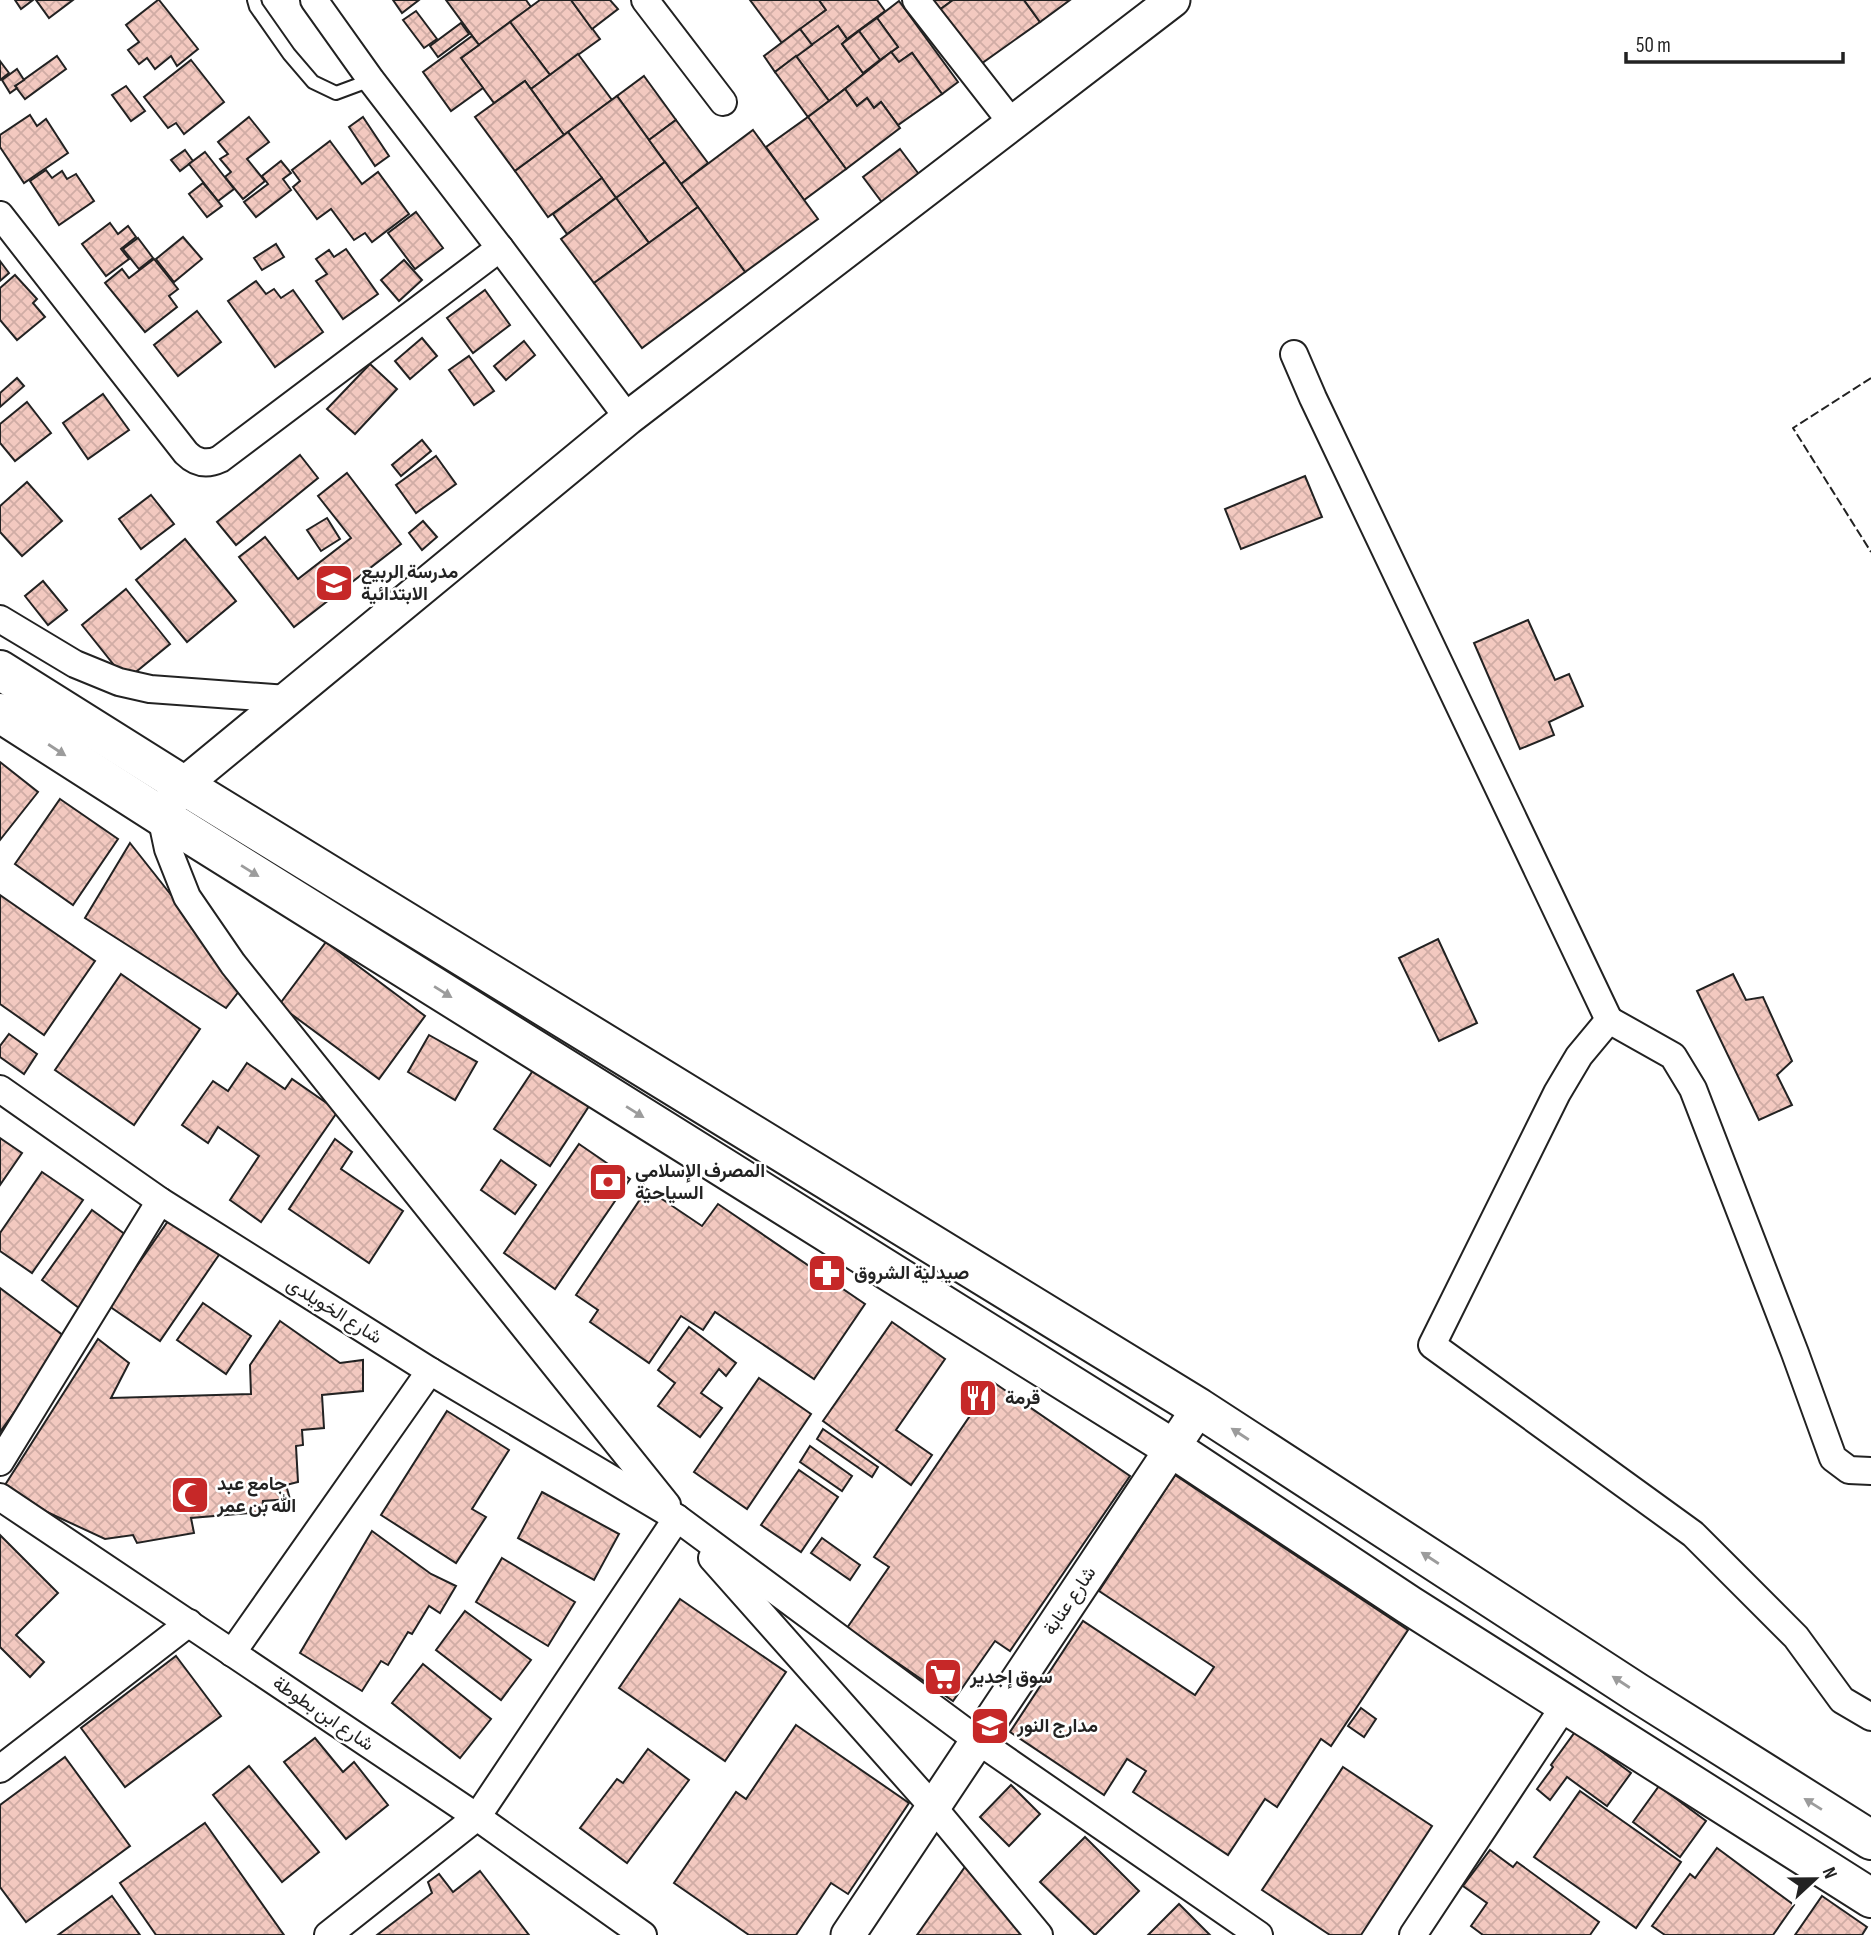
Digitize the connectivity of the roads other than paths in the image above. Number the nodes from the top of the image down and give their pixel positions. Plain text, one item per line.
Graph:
1 (254, 0) edge
2 (646, 0) edge
3 (916, 0) edge
4 (1173, 0) edge
5 (318, 1) edge
6 (371, 80) junction
7 (723, 102) dead end
8 (1012, 124) junction
9 (0, 215) edge
10 (500, 248) junction
11 (1294, 354) dead end
12 (628, 418) junction
13 (0, 619) edge
14 (0, 670) edge
15 (287, 699) junction
16 (0, 713) edge
17 (183, 785) junction
18 (161, 816) junction
19 (1609, 1020) junction
20 (0, 1089) edge
21 (159, 1200) junction
22 (430, 1371) junction
23 (1199, 1408) junction
24 (1172, 1448) junction
25 (0, 1462) edge
26 (1871, 1471) edge
27 (0, 1497) edge
28 (677, 1518) junction
29 (189, 1623) junction
30 (232, 1653) junction
31 (1565, 1705) junction
32 (1871, 1717) edge
33 (978, 1740) junction
34 (0, 1769) edge
35 (933, 1807) junction
36 (477, 1817) junction
37 (1871, 1840) edge
38 (1871, 1899) edge
39 (328, 1935) edge
40 (643, 1935) edge
41 (848, 1935) edge
42 (1039, 1935) edge
43 (1259, 1935) edge
44 (1413, 1935) edge

1 - 6 lane
2 - 7 street
3 - 8 street
4 - 8 street
5 - 6 street
6 - 10 street
8 - 12 street
9 - 10 street
10 - 12 street
11 - 19 street
12 - 15 street
13 - 15 street
14 - 17 main road
15 - 17 street
16 -> 18 main road
17 - 18 street
17 - 23 main road
18 -> 24 main road
18 - 28 street
19 - 26 street
19 - 32 street
20 - 21 street, شارع الخويلدى
21 - 22 street, شارع الخويلدى
21 - 25 street
22 - 28 street, شارع الخويلدى
22 - 30 street
23 - 24 street, شارع عنابة
37 -> 23 main road
24 - 31 main road
24 - 33 street, شارع عنابة
27 - 29 street, شارع ابن بطوطة
28 - 33 street
28 - 35 street
28 - 36 street
29 - 30 street, شارع ابن بطوطة
29 - 34 street
30 - 36 street, شارع ابن بطوطة
31 - 38 main road
31 - 44 street
33 - 35 street, شارع عنابة
33 - 43 street
35 - 41 street, شارع عنابة
35 - 42 street
36 - 39 street
36 - 40 street, شارع ابن بطوطة

